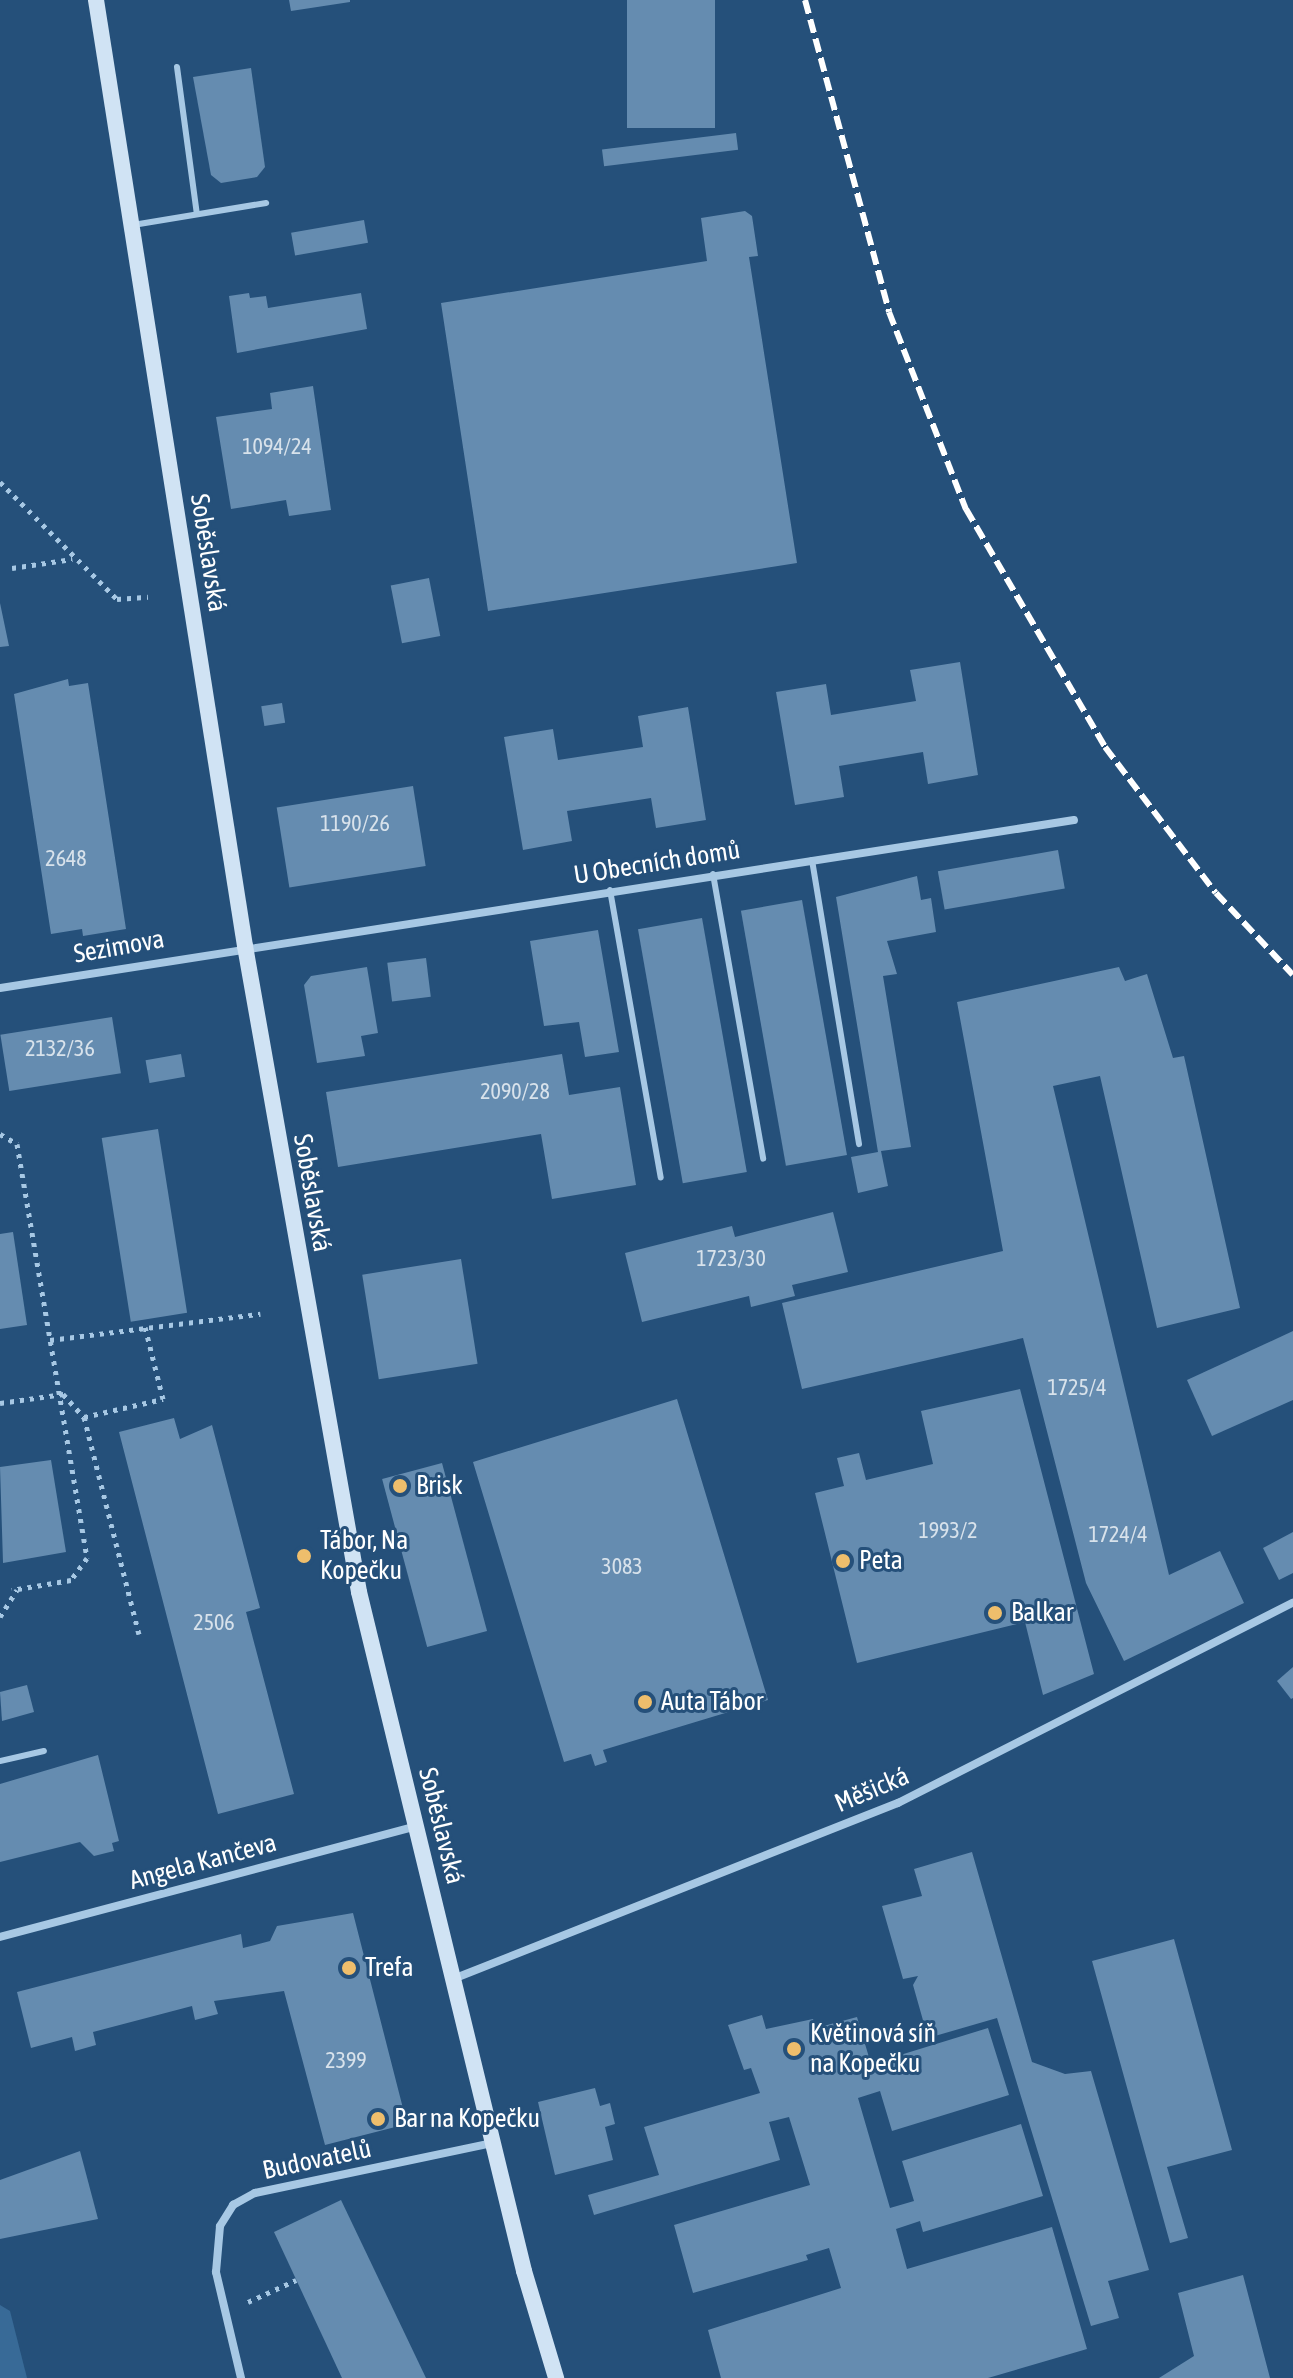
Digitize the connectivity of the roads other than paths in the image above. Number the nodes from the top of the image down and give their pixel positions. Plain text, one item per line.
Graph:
1 (96, 0) edge
2 (177, 67) dead end
3 (266, 203) dead end
4 (197, 214) junction
5 (133, 225) junction
6 (1074, 820) dead end
7 (812, 860) junction
8 (713, 874) junction
9 (610, 890) junction
10 (245, 946) junction
11 (0, 988) edge
12 (859, 1144) dead end
13 (763, 1159) dead end
14 (661, 1178) dead end
15 (1293, 1603) edge
16 (44, 1751) dead end
17 (0, 1761) edge
18 (416, 1826) junction
19 (0, 1937) edge
20 (452, 1979) junction
21 (493, 2143) junction
22 (241, 2378) edge
23 (556, 2378) edge

1 - 5 main road, Soběslavská
2 - 4 lane
3 - 4 lane
4 - 5 lane
5 - 10 main road, Soběslavská
6 - 7 street, U Obecních domů
7 - 8 street, U Obecních domů
7 - 12 lane
8 - 9 street, U Obecních domů
8 - 13 lane
9 - 10 street, U Obecních domů
9 - 14 lane
10 - 11 street, Sezimova
10 - 18 main road, Soběslavská
15 - 20 street, Měšická
16 - 17 lane
18 - 19 street, Angela Kančeva
18 - 20 main road, Soběslavská
20 - 21 main road, Soběslavská
21 - 22 street, Budovatelů
21 - 23 main road, Soběslavská

